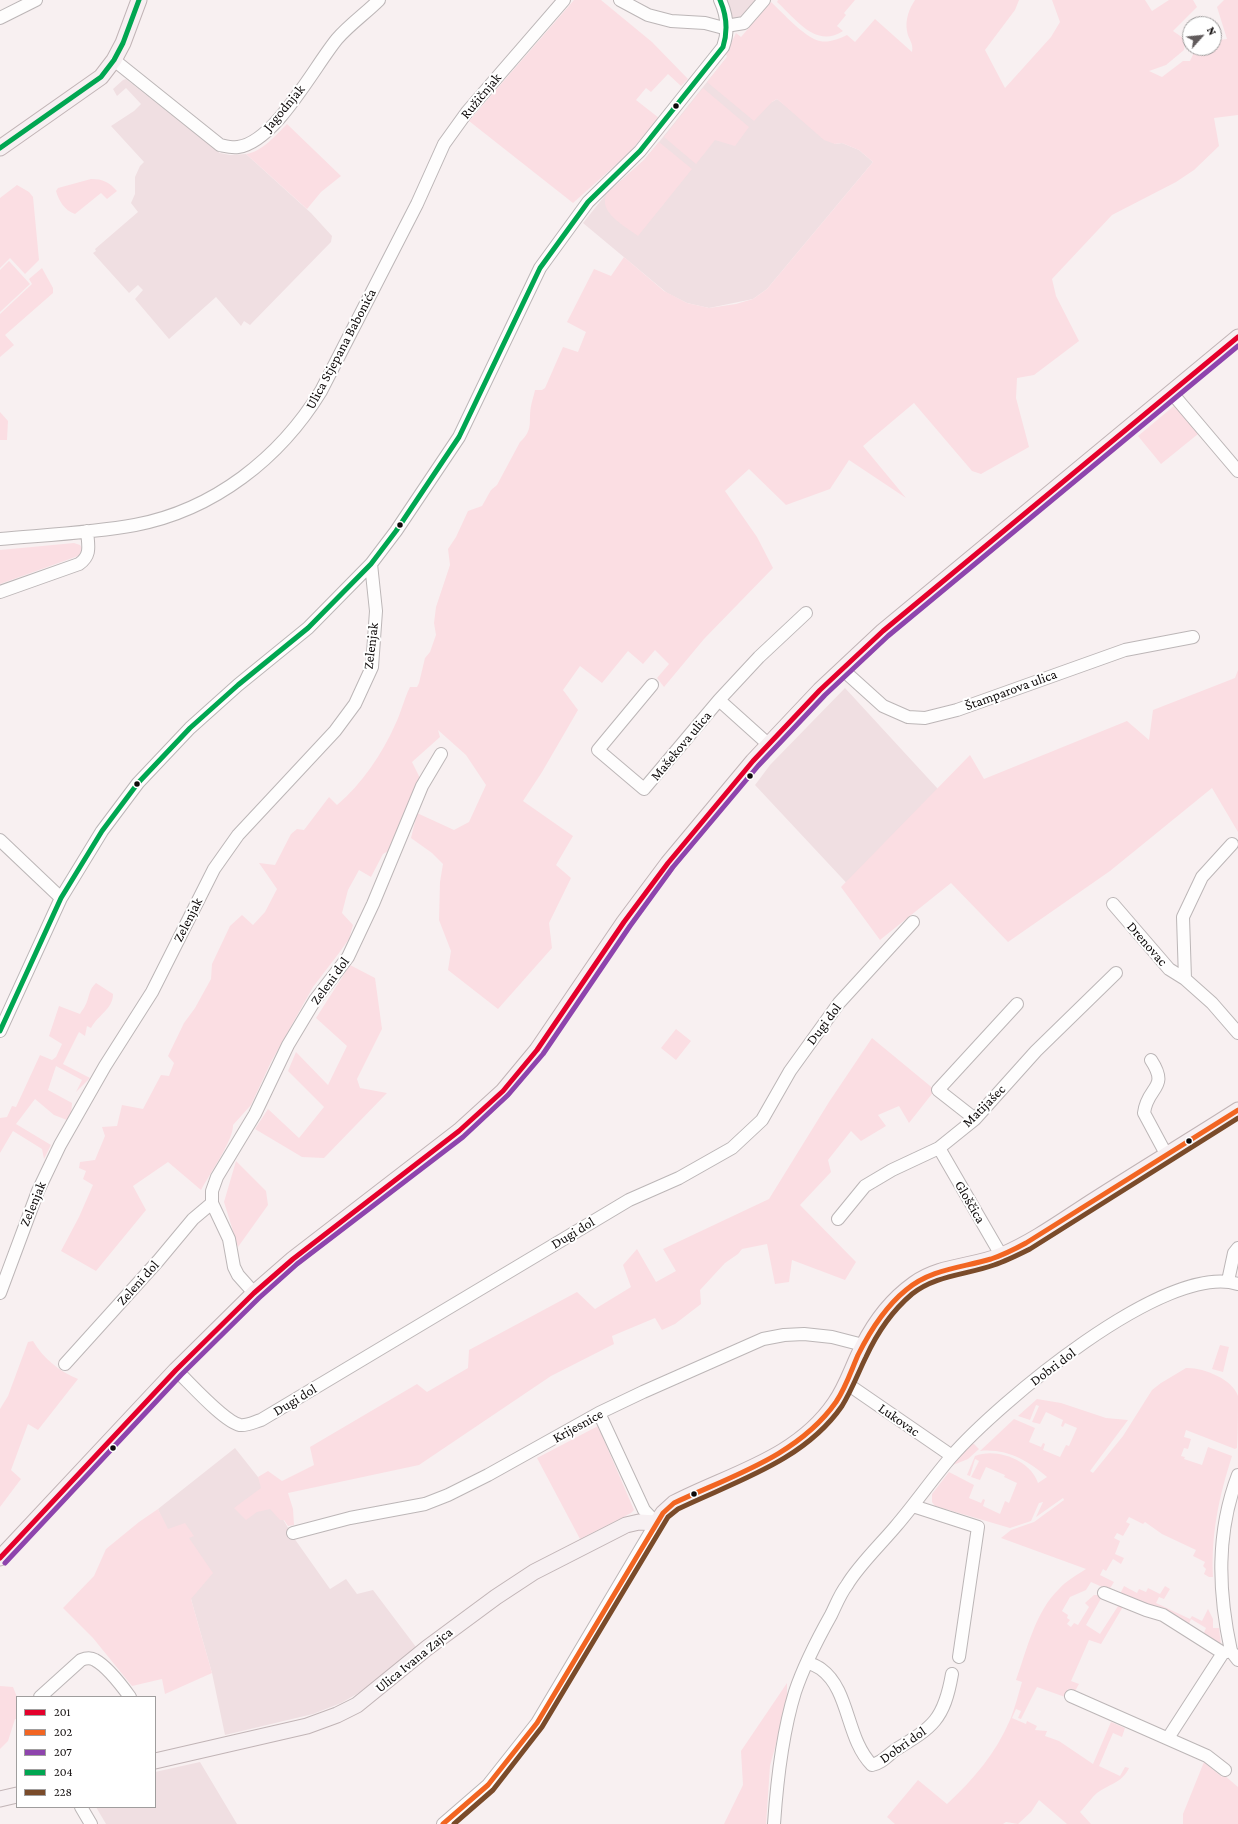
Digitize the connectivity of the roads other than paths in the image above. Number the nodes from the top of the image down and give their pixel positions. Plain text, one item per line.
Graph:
1 (36, 0) edge
2 (139, 0) edge
3 (379, 0) edge
4 (564, 0) edge
5 (620, 0) edge
6 (720, 0) edge
7 (764, 0) edge
8 (0, 18) edge
9 (727, 27) junction
10 (114, 60) junction
11 (0, 148) edge
12 (417, 204) joint
13 (1238, 337) edge
14 (1171, 392) junction
15 (1238, 471) edge
16 (87, 531) junction
17 (0, 539) edge
18 (371, 564) junction
19 (0, 592) edge
20 (806, 613) dead end
21 (1193, 637) dead end
22 (842, 669) junction
23 (652, 685) dead end
24 (719, 700) junction
25 (768, 744) junction
26 (441, 754) dead end
27 (0, 840) edge
28 (1232, 844) dead end
29 (61, 898) junction
30 (1113, 904) dead end
31 (913, 922) dead end
32 (1116, 973) dead end
33 (1185, 979) junction
34 (1018, 1004) dead end
35 (0, 1031) edge
36 (1238, 1033) edge
37 (1151, 1060) dead end
38 (1238, 1110) edge
39 (976, 1119) junction
40 (939, 1148) junction
41 (1166, 1154) junction
42 (212, 1203) junction
43 (838, 1219) dead end
44 (1238, 1248) edge
45 (1001, 1255) junction
46 (1233, 1283) edge
47 (0, 1293) edge
48 (254, 1293) junction
49 (863, 1345) junction
50 (65, 1364) dead end
51 (176, 1370) junction
52 (846, 1383) junction
53 (600, 1413) junction
54 (952, 1456) junction
55 (1238, 1475) edge
56 (913, 1506) junction
57 (656, 1523) junction
58 (294, 1533) dead end
59 (0, 1558) edge
60 (1104, 1592) dead end
61 (1231, 1655) edge
62 (959, 1657) dead end
63 (807, 1662) junction
64 (952, 1674) dead end
65 (41, 1696) edge
66 (129, 1696) edge
67 (1071, 1696) dead end
68 (1168, 1738) junction
69 (156, 1761) edge
70 (1225, 1770) dead end
71 (16, 1795) edge
72 (0, 1799) edge
73 (82, 1808) edge
74 (91, 1824) edge
75 (443, 1824) edge
76 (774, 1824) edge

1 - 8 street
2 - 10 main road
3 - 10 street, Jagodnjak
4 - 12 street, Ružičnjak
5 - 9 street
6 - 9 street
7 - 9 street
9 - 18 street
10 - 11 main road
12 - 16 street, Ulica Stjepana Babonića
13 - 14 main road
14 - 15 street
14 - 22 main road
16 - 17 street, Ulica Stjepana Babonića
16 - 19 street
18 - 29 street
18 - 47 street, Zelenjak
20 - 24 street, Mašekova ulica
21 - 22 street, Štamparova ulica
22 - 25 main road
23 - 24 street, Mašekova ulica
24 - 25 street, Mašekova ulica
25 - 48 main road
26 - 42 street, Zeleni dol
27 - 29 street
28 - 33 street, Drenovac
29 - 35 street
30 - 33 street, Drenovac
31 - 51 street, Dugi dol
32 - 39 street, Matijašec
33 - 36 street, Drenovac
34 - 39 street
37 - 41 street
38 - 41 main road
39 - 40 street, Matijašec
40 - 43 street, Matijašec
40 - 45 street, Gloščica
41 - 45 main road
42 - 48 street
42 - 50 street, Zeleni dol
44 - 46 street, Dobri dol
45 - 49 main road
46 - 54 street, Dobri dol
48 - 51 main road
49 - 52 main road
49 - 53 street, Krijesnice
51 - 59 main road
52 - 54 street, Lukovac
52 - 57 main road
53 - 57 street
53 - 58 street, Krijesnice
54 - 56 street, Dobri dol
55 - 61 street
56 - 62 street
56 - 63 street, Dobri dol
57 - 69 main road, Ulica Ivana Zajca
57 - 75 street
60 - 61 street
61 - 68 street
63 - 64 street, Dobri dol
63 - 76 street, Dobri dol
65 - 66 street
67 - 68 street
68 - 70 street
71 - 72 main road
73 - 74 street

